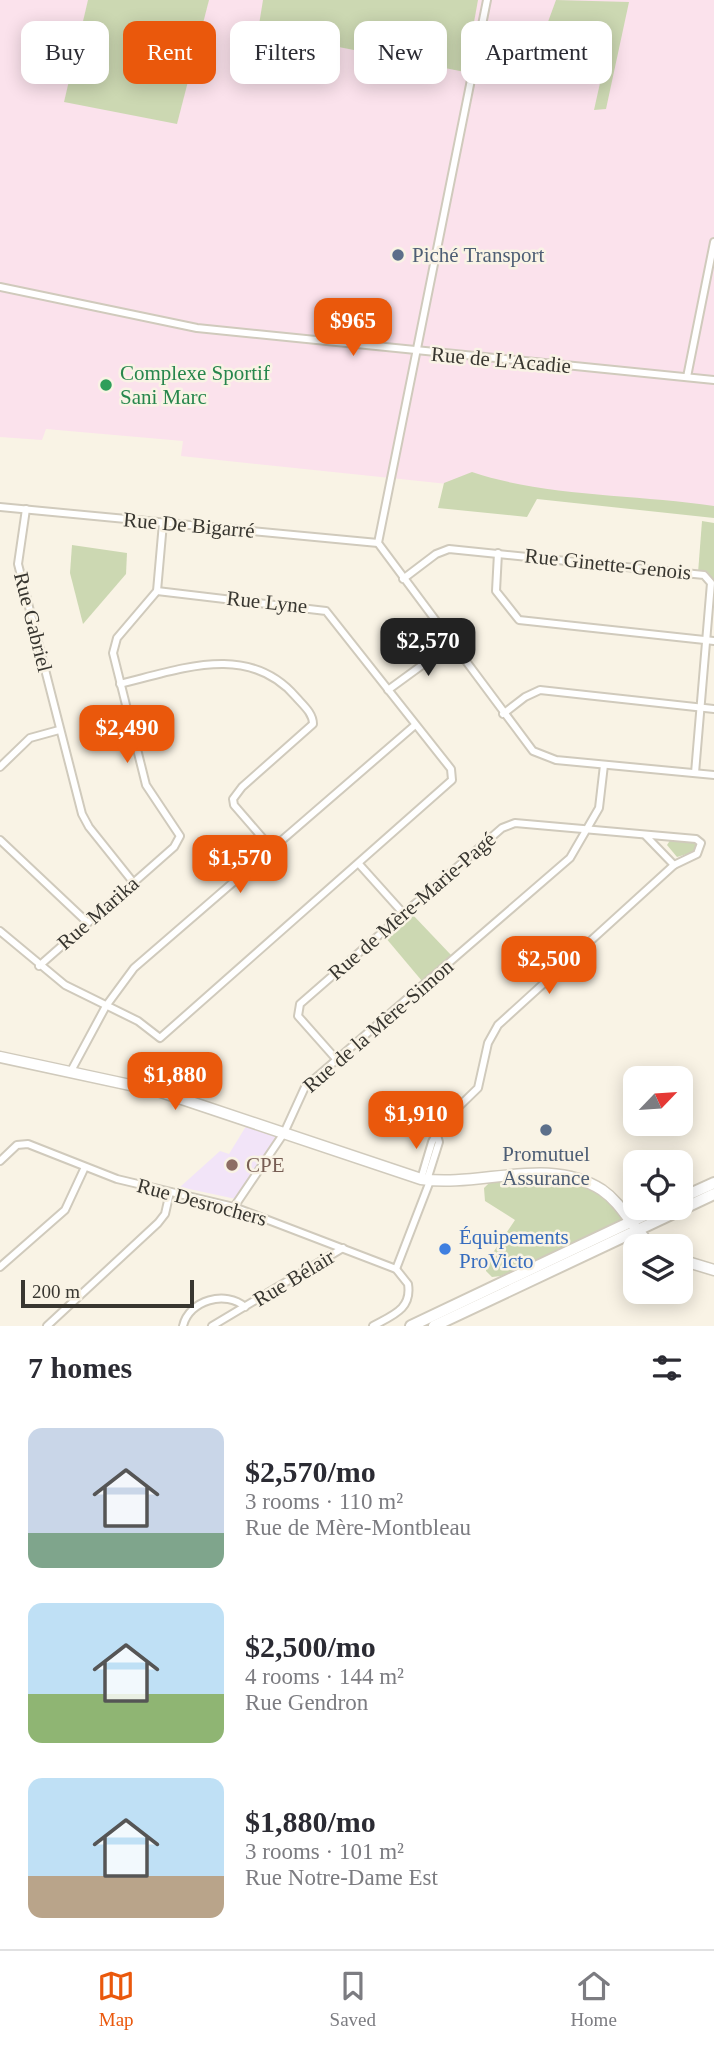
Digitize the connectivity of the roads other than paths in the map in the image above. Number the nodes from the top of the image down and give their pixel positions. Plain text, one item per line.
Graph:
1 (487, 0) edge
2 (714, 242) edge
3 (0, 287) edge
4 (416, 352) junction
5 (687, 377) junction
6 (714, 380) edge
7 (0, 507) edge
8 (26, 509) junction
9 (163, 523) junction
10 (378, 543) junction
11 (498, 553) junction
12 (403, 579) junction
13 (158, 591) junction
14 (710, 640) edge
15 (451, 644) junction
16 (120, 684) junction
17 (388, 690) junction
18 (700, 708) junction
19 (714, 709) edge
20 (503, 714) junction
21 (414, 726) junction
22 (59, 730) junction
23 (604, 765) junction
24 (0, 767) edge
25 (695, 773) junction
26 (714, 775) edge
27 (588, 830) junction
28 (645, 835) junction
29 (0, 840) edge
30 (272, 849) junction
31 (359, 864) junction
32 (674, 865) junction
33 (133, 882) junction
34 (403, 913) junction
35 (87, 922) junction
36 (0, 931) edge
37 (39, 966) junction
38 (106, 1006) junction
39 (0, 1057) edge
40 (337, 1060) junction
41 (71, 1071) junction
42 (284, 1133) junction
43 (0, 1161) edge
44 (85, 1167) junction
45 (426, 1180) junction
46 (714, 1182) edge
47 (170, 1192) junction
48 (693, 1192) edge
49 (714, 1194) edge
50 (234, 1207) junction
51 (642, 1220) edge
52 (635, 1225) junction
53 (643, 1234) edge
54 (343, 1248) junction
55 (693, 1264) edge
56 (0, 1267) edge
57 (396, 1269) junction
58 (714, 1270) edge
59 (245, 1307) junction
60 (47, 1326) edge
61 (183, 1326) edge
62 (212, 1326) edge
63 (373, 1326) edge
64 (411, 1326) edge
65 (434, 1326) edge

1 - 4 street
2 - 5 street
3 - 4 street, Rue de L'Acadie
4 - 5 street, Rue de L'Acadie
4 - 10 street
5 - 6 street, Rue de L'Acadie
7 - 8 street, Rue De Bigarré
8 - 9 street, Rue De Bigarré
8 - 22 street, Rue Gabriel
9 - 10 street, Rue De Bigarré
9 - 13 street
10 - 12 street
11 - 12 street, Rue Ginette-Genois
11 - 14 street
11 - 14 street, Rue Ginette-Genois
12 - 15 street
13 - 16 street, Rue Marika
13 - 17 street, Rue Lyne
14 - 18 street, Rue Ginette-Genois
15 - 17 street
15 - 20 street
16 - 30 street
16 - 33 street, Rue Marika
17 - 21 street, Rue Lyne
18 - 19 street
18 - 20 street
18 - 25 street, Rue Ginette-Genois
20 - 23 street
21 - 30 street
21 - 31 street, Rue Lyne
22 - 24 street
22 - 33 street, Rue Gabriel
23 - 25 street
23 - 27 street, Rue de la Mère-Simon
25 - 26 street
27 - 28 street, Rue de Mère-Marie-Pagé
27 - 34 street, Rue de Mère-Marie-Pagé
27 - 40 street, Rue de la Mère-Simon
28 - 32 street
28 - 32 street, Rue de Mère-Marie-Pagé
29 - 35 street
30 - 38 street
31 - 34 street
31 - 38 street
32 - 45 street
33 - 35 street, Rue Marika
34 - 40 street, Rue de Mère-Marie-Pagé
35 - 37 street, Rue Marika
36 - 37 street
37 - 38 street
38 - 41 street
39 - 41 street
40 - 42 street, Rue de la Mère-Simon
41 - 42 street
42 - 45 street
42 - 50 street, Rue de la Mère-Simon
43 - 44 street, Rue Desrochers
44 - 47 street, Rue Desrochers
44 - 56 street
45 - 52 street
45 - 57 street
46 - 48 main road
47 - 50 street, Rue Desrochers
47 - 60 street
49 - 52 main road
50 - 54 street, Rue Desrochers
51 - 52 main road
52 - 53 street
52 - 64 main road
52 - 65 main road
54 - 57 street, Rue Desrochers
54 - 59 street, Rue Bélair
55 - 58 street
57 - 63 street
59 - 61 street, Rue Bélair
59 - 62 street, Rue Bélair

